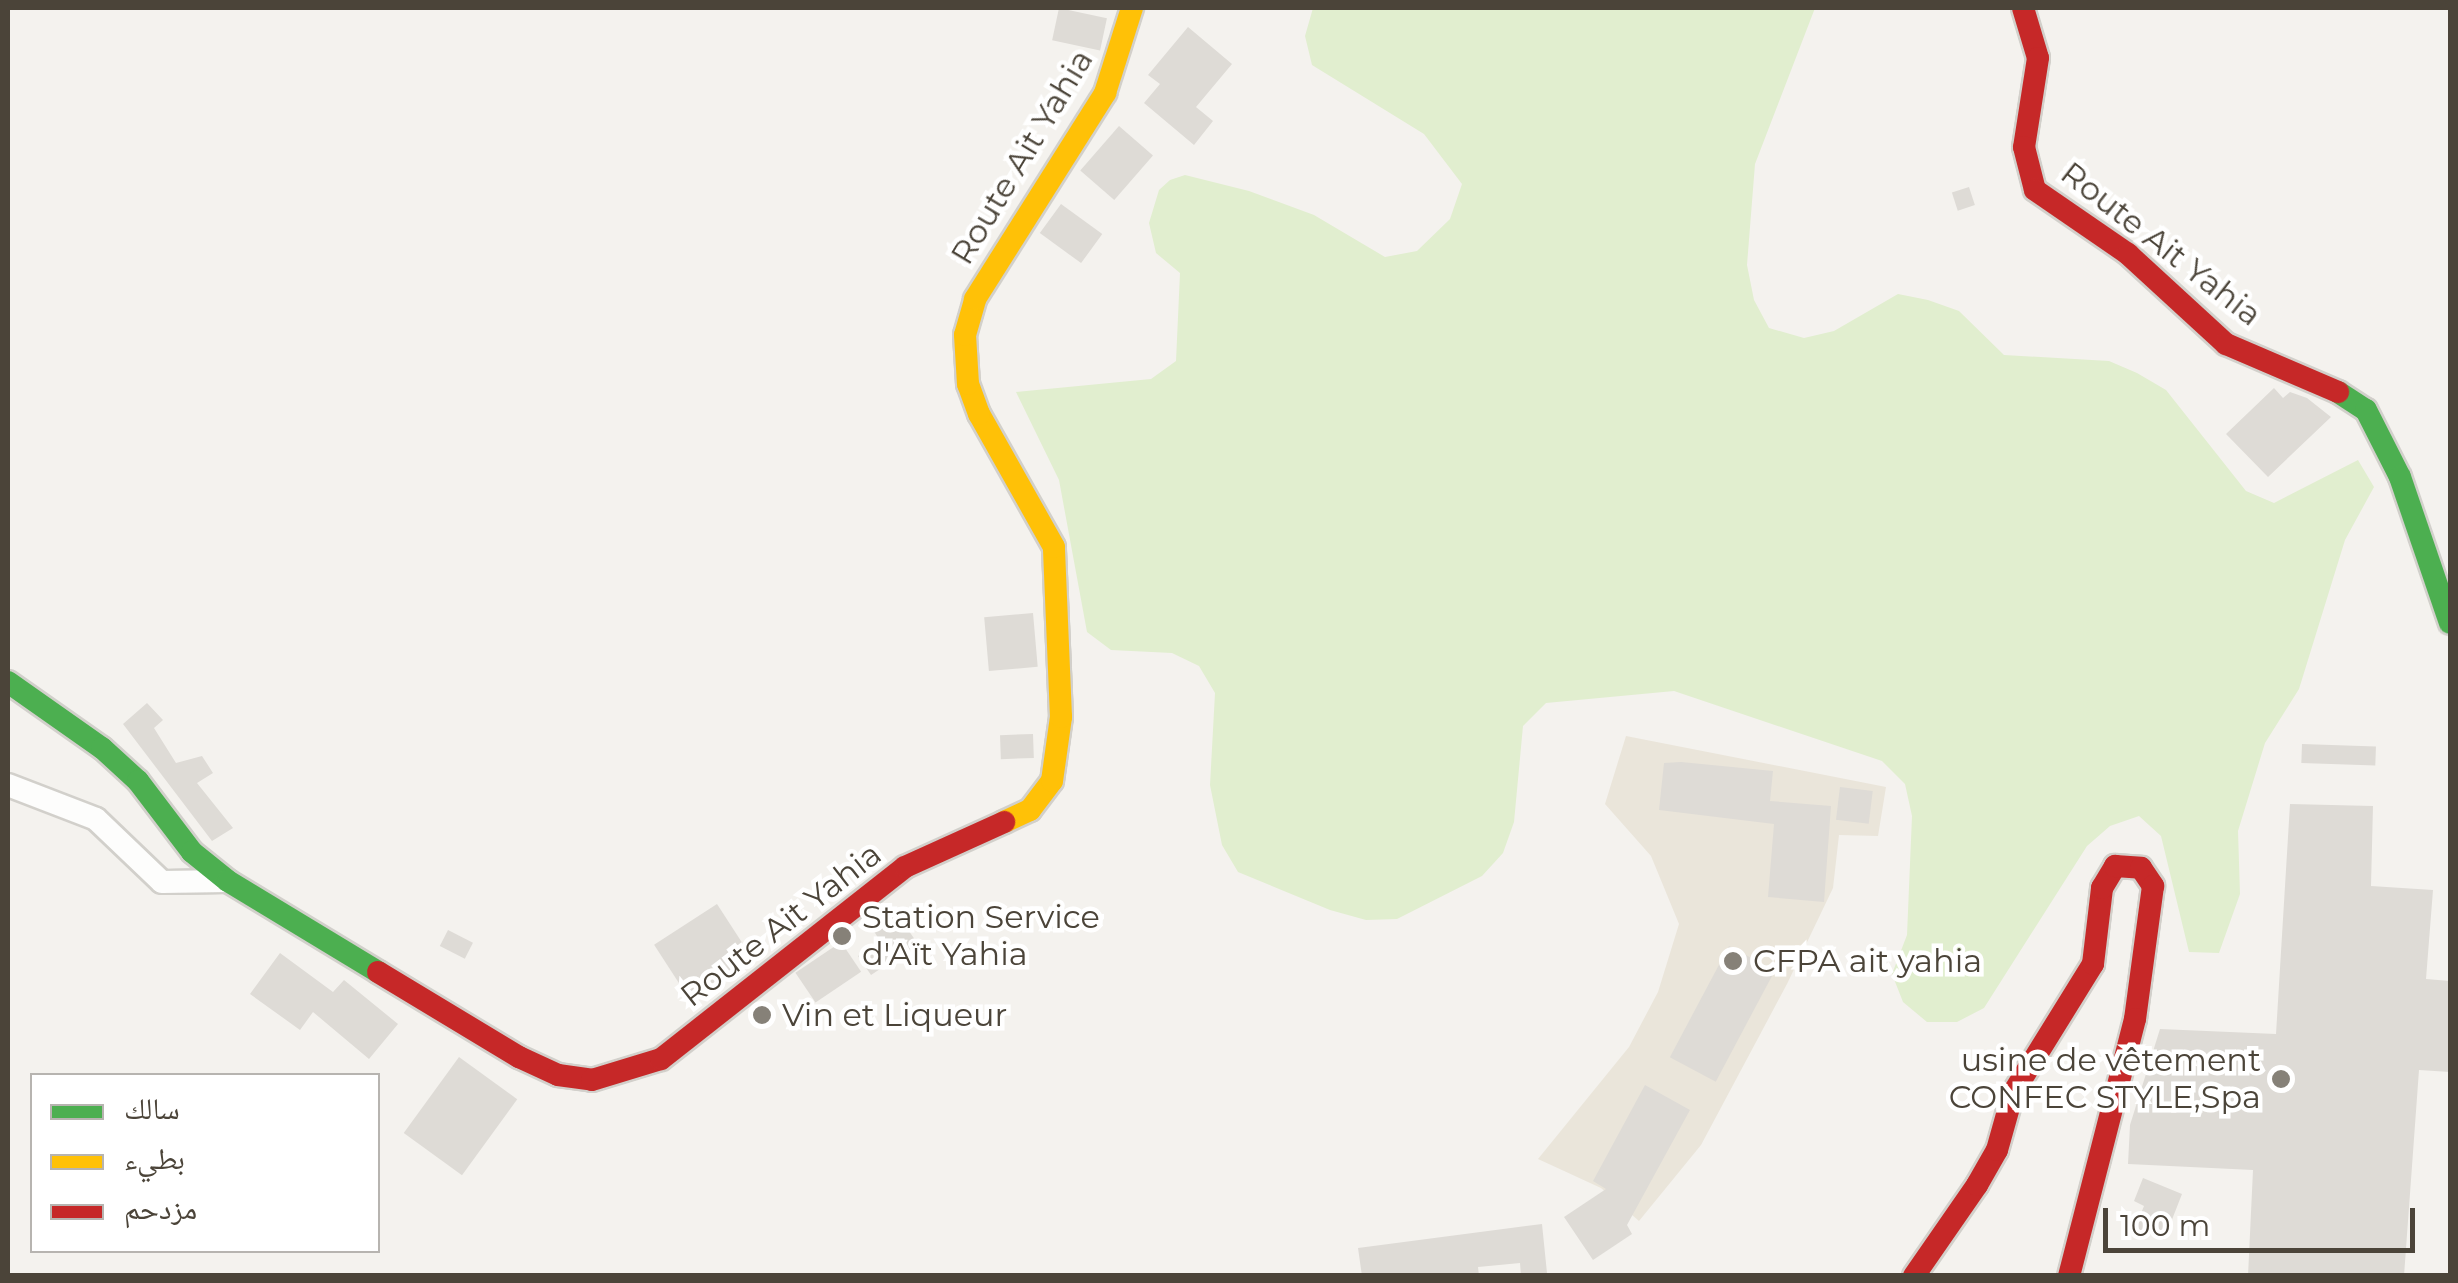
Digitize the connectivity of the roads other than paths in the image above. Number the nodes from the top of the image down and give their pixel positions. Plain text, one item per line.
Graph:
1 (1132, 8) edge
2 (2024, 8) edge
3 (2450, 623) edge
4 (8, 682) edge
5 (8, 785) edge
6 (228, 881) junction
7 (1914, 1276) edge
8 (2070, 1276) edge

1 - 6 main road, Route Ait Yahia
2 - 3 main road, Route Ait Yahia
4 - 6 main road, Route Ait Yahia
5 - 6 street
7 - 8 main road

